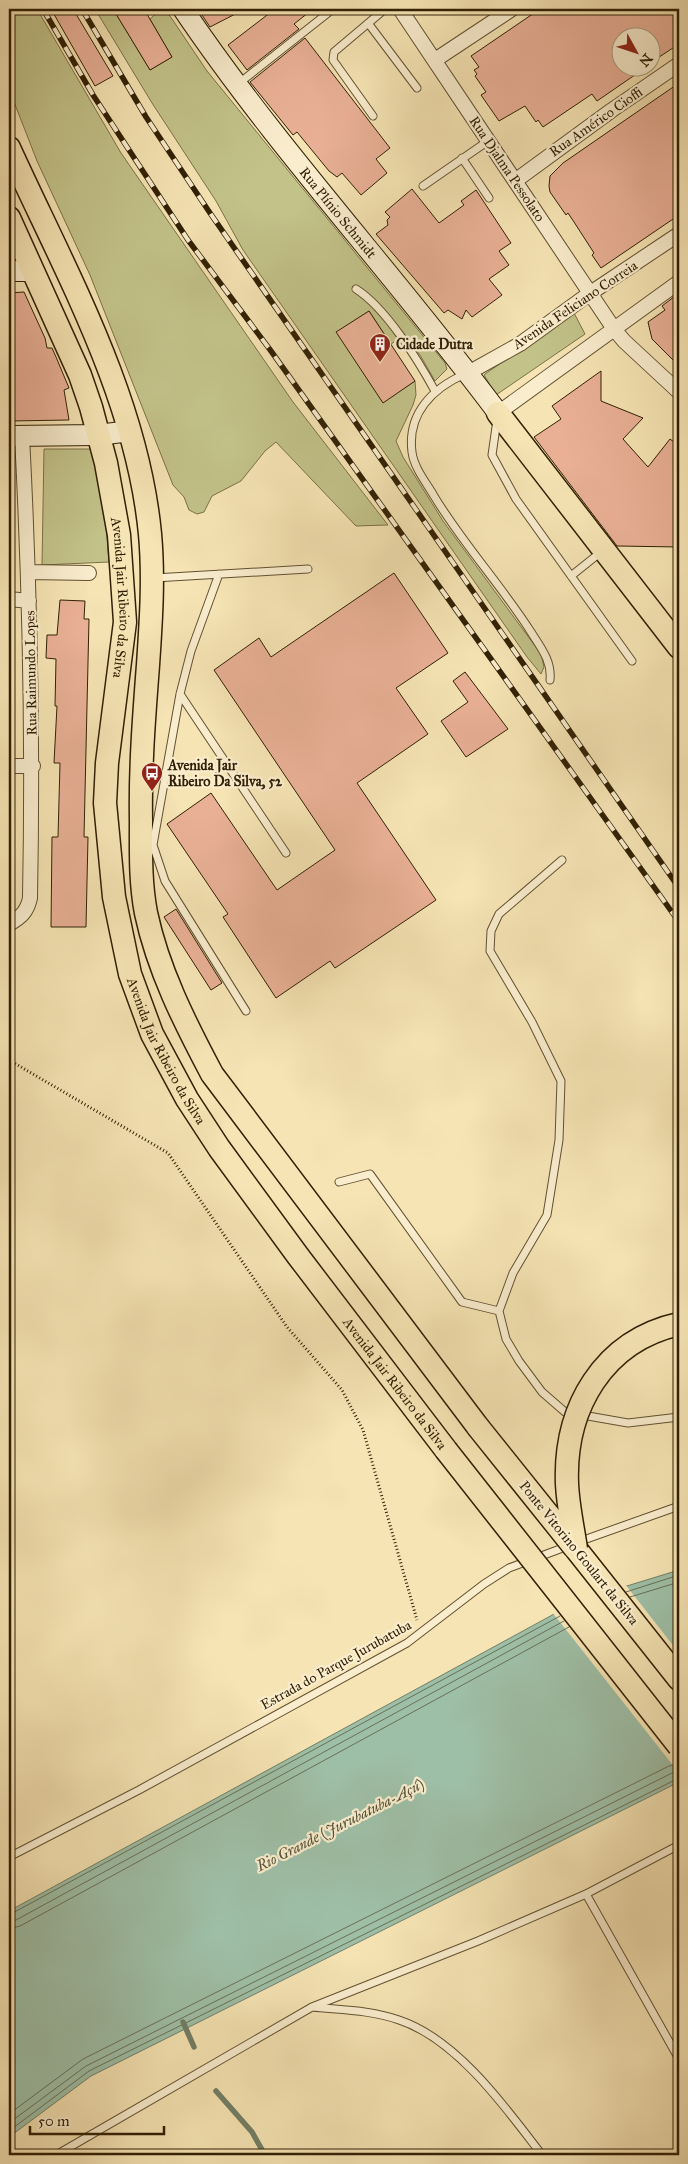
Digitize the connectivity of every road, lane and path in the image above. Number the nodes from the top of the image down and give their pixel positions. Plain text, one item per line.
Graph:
1 (183, 9) edge
2 (334, 9) edge
3 (385, 9) edge
4 (400, 9) edge
5 (512, 9) edge
6 (368, 23) junction
7 (435, 60) junction
8 (679, 64) edge
9 (236, 86) junction
10 (417, 88) dead end
11 (374, 116) dead end
12 (488, 141) junction
13 (9, 148) edge
14 (462, 158) junction
15 (515, 181) junction
16 (423, 186) dead end
17 (489, 198) dead end
18 (9, 218) edge
19 (679, 234) edge
20 (31, 270) junction
21 (9, 271) edge
22 (679, 282) edge
23 (356, 289) dead end
24 (589, 294) junction
25 (79, 300) junction
26 (614, 329) junction
27 (468, 373) junction
28 (435, 391) junction
29 (679, 392) edge
30 (498, 413) junction
31 (130, 431) junction
32 (98, 435) junction
33 (16, 436) edge
34 (603, 550) junction
35 (308, 569) dead end
36 (29, 572) junction
37 (89, 573) dead end
38 (219, 574) junction
39 (572, 576) junction
40 (153, 578) junction
41 (9, 599) edge
42 (29, 601) junction
43 (679, 646) edge
44 (632, 661) dead end
45 (550, 680) dead end
46 (180, 694) junction
47 (9, 766) edge
48 (33, 766) junction
49 (286, 853) dead end
50 (562, 860) dead end
51 (9, 924) edge
52 (121, 926) junction
53 (154, 944) junction
54 (246, 1011) dead end
55 (9, 1060) edge
56 (339, 1182) dead end
57 (499, 1311) junction
58 (679, 1324) edge
59 (679, 1417) edge
60 (478, 1427) joint
61 (679, 1506) edge
62 (576, 1549) junction
63 (421, 1632) junction
64 (679, 1679) edge
65 (679, 1746) edge
66 (679, 1846) edge
67 (9, 1857) edge
68 (586, 1894) junction
69 (312, 2007) junction
70 (679, 2059) edge
71 (56, 2155) edge
72 (542, 2155) edge

1 - 9 street, Rua Plínio Schmidt
2 - 9 lane
3 - 6 lane
4 - 7 street, Rua Djalma Pessolato
5 - 7 street
6 - 10 lane
6 - 11 lane
7 - 12 street, Rua Djalma Pessolato
8 - 15 street, Rua Américo Cioffi
9 - 27 street, Rua Plínio Schmidt
12 - 14 lane
12 - 15 street, Rua Djalma Pessolato
13 - 25 main road, Avenida Jair Ribeiro da Silva
14 - 16 lane
14 - 17 lane
15 - 24 street, Rua Djalma Pessolato
18 - 20 main road, Avenida Jair Ribeiro da Silva
19 - 24 street, Avenida Feliciano Correia
20 - 21 street
20 - 25 main road
20 - 32 main road, Avenida Jair Ribeiro da Silva
22 - 26 street
23 - 28 lane
24 - 26 street, Rua Djalma Pessolato
24 - 27 street, Avenida Feliciano Correia
25 - 31 main road, Avenida Jair Ribeiro da Silva
26 - 29 street, Rua Djalma Pessolato
26 - 30 street
27 - 28 lane
27 - 30 street, Rua Plínio Schmidt
28 - 45 lane
30 - 34 main road
30 - 39 lane
31 - 32 street
31 - 40 main road, Avenida Jair Ribeiro da Silva
32 - 33 street
32 - 52 main road, Avenida Jair Ribeiro da Silva
33 - 36 street, Rua Raimundo Lopes
34 - 39 lane
34 - 43 main road
35 - 38 lane
36 - 37 street
36 - 42 street, Rua Raimundo Lopes
38 - 40 lane
38 - 46 lane
39 - 44 lane
40 - 53 main road, Avenida Jair Ribeiro da Silva
41 - 42 street
42 - 48 street, Rua Raimundo Lopes
46 - 49 lane
46 - 54 lane
47 - 48 street
48 - 51 street, Rua Raimundo Lopes
50 - 57 lane
52 - 53 main road
52 - 65 main road, Avenida Jair Ribeiro da Silva, bridge
53 - 60 main road, Avenida Jair Ribeiro da Silva
55 - 63 path
56 - 57 lane
57 - 59 lane
58 - 62 main road, bridge
60 - 62 main road, Ponte Vitorino Goulart da Silva, bridge
61 - 63 lane, Estrada do Parque Jurubatuba
62 - 64 main road, Ponte Vitorino Goulart da Silva
63 - 67 lane, Estrada do Parque Jurubatuba
66 - 68 lane
68 - 69 lane
68 - 70 lane
69 - 71 lane
69 - 72 lane

